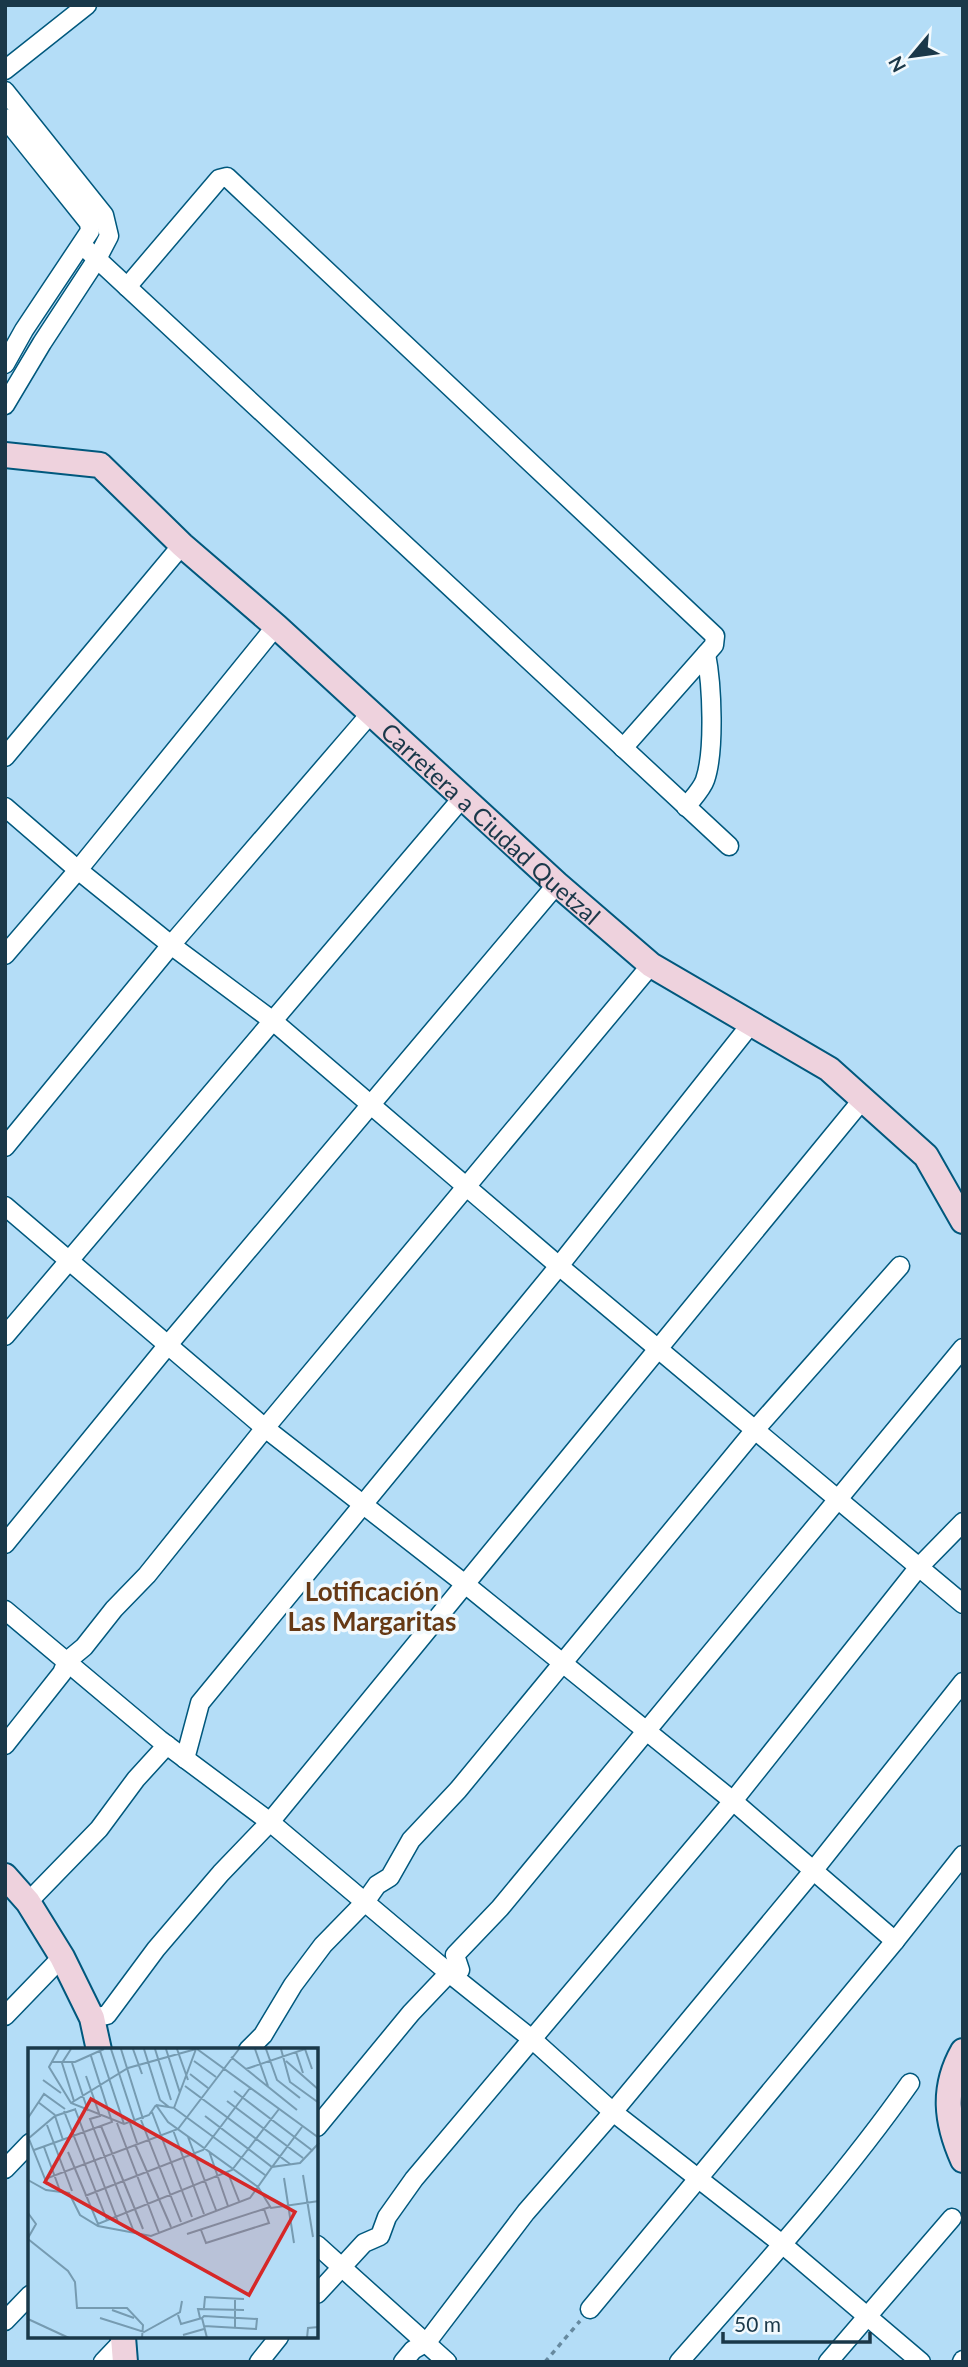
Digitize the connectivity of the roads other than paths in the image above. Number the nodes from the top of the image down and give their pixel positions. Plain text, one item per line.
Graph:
1 (87, 5) edge
2 (5, 70) edge
3 (5, 91) edge
4 (5, 118) edge
5 (82, 245) junction
6 (97, 260) junction
7 (127, 287) junction
8 (24, 330) junction
9 (42, 343) junction
10 (5, 364) edge
11 (6, 401) edge
12 (5, 454) edge
13 (182, 545) junction
14 (276, 626) junction
15 (706, 654) junction
16 (371, 713) junction
17 (623, 748) junction
18 (5, 757) edge
19 (463, 797) junction
20 (5, 807) edge
21 (686, 807) junction
22 (729, 846) dead end
23 (78, 870) junction
24 (557, 884) junction
25 (171, 945) junction
26 (5, 955) edge
27 (651, 965) junction
28 (273, 1021) junction
29 (751, 1024) junction
30 (863, 1099) junction
31 (372, 1105) junction
32 (5, 1147) edge
33 (467, 1187) junction
34 (5, 1206) edge
35 (963, 1221) edge
36 (68, 1261) junction
37 (559, 1266) junction
38 (900, 1266) dead end
39 (5, 1336) edge
40 (167, 1346) junction
41 (659, 1348) junction
42 (963, 1348) edge
43 (265, 1428) junction
44 (754, 1431) junction
45 (836, 1499) junction
46 (362, 1503) junction
47 (963, 1521) edge
48 (5, 1544) edge
49 (918, 1568) junction
50 (465, 1584) junction
51 (963, 1604) edge
52 (5, 1610) edge
53 (66, 1661) junction
54 (562, 1664) junction
55 (963, 1682) edge
56 (646, 1731) junction
57 (5, 1745) edge
58 (167, 1745) junction
59 (186, 1759) junction
60 (733, 1801) junction
61 (270, 1822) junction
62 (963, 1855) edge
63 (813, 1871) junction
64 (5, 1876) edge
65 (28, 1902) junction
66 (365, 1902) junction
67 (895, 1941) junction
68 (62, 1957) junction
69 (449, 1973) junction
70 (5, 2016) edge
71 (92, 2018) junction
72 (533, 2040) junction
73 (99, 2048) edge
74 (250, 2048) edge
75 (963, 2051) edge
76 (911, 2083) dead end
77 (614, 2112) junction
78 (318, 2126) edge
79 (28, 2145) edge
80 (963, 2160) edge
81 (5, 2169) edge
82 (699, 2178) junction
83 (952, 2218) dead end
84 (782, 2244) junction
85 (318, 2246) edge
86 (343, 2268) junction
87 (318, 2293) edge
88 (28, 2297) edge
89 (590, 2309) road end
90 (867, 2316) junction
91 (5, 2321) edge
92 (277, 2339) edge
93 (426, 2342) junction
94 (124, 2347) edge
95 (103, 2362) edge
96 (259, 2362) edge
97 (403, 2362) edge
98 (447, 2362) edge
99 (679, 2362) edge
100 (828, 2362) edge
101 (921, 2362) edge

1 - 2 street
3 - 6 street
4 - 5 street
5 - 6 street
5 - 8 street
6 - 7 street
6 - 9 street
7 - 15 street
7 - 17 street
8 - 9 street
8 - 10 street
9 - 11 street
12 - 13 main road, Carretera a Ciudad Quetzal
13 - 14 main road, Carretera a Ciudad Quetzal
13 - 18 street
14 - 16 main road, Carretera a Ciudad Quetzal
14 - 23 street
15 - 17 street
15 - 21 street
16 - 19 main road, Carretera a Ciudad Quetzal
16 - 25 street
17 - 21 street
19 - 24 main road, Carretera a Ciudad Quetzal
19 - 28 street
20 - 23 street
21 - 22 street
23 - 25 street
23 - 26 street
24 - 27 main road, Carretera a Ciudad Quetzal
24 - 31 street
25 - 28 street
25 - 32 street
27 - 29 main road, Carretera a Ciudad Quetzal
27 - 33 street
28 - 31 street
28 - 36 street
29 - 30 main road, Carretera a Ciudad Quetzal
29 - 37 street
30 - 35 main road, Carretera a Ciudad Quetzal
30 - 41 street
31 - 33 street
31 - 40 street
33 - 37 street
33 - 43 street
34 - 36 street
36 - 39 street
36 - 40 street
37 - 41 street
37 - 46 street
38 - 44 street
40 - 43 street
40 - 48 street
41 - 44 street
41 - 50 street
42 - 45 street
43 - 46 street
43 - 53 street
44 - 45 street
44 - 54 street
45 - 49 street
45 - 56 street
46 - 50 street
46 - 59 street
47 - 49 street
49 - 51 street
49 - 60 street
50 - 54 street
50 - 61 street
52 - 53 street
53 - 57 street
53 - 58 street
54 - 56 street
54 - 66 street
55 - 63 street
56 - 60 street
56 - 69 street
58 - 59 street
58 - 65 street
59 - 61 street
60 - 63 street
60 - 72 street
61 - 66 street
61 - 71 street
62 - 67 street
63 - 67 street
63 - 77 street
64 - 65 main road
65 - 68 main road
66 - 69 street
66 - 74 street
67 - 82 street
68 - 70 street
68 - 71 main road
69 - 72 street
69 - 78 street
71 - 73 main road
72 - 77 street
72 - 86 street
75 - 80 main road
76 - 84 street
77 - 82 street
77 - 93 street
79 - 81 street
82 - 84 street
82 - 89 street
83 - 90 street
84 - 90 street
84 - 99 street
85 - 86 street
86 - 87 street
86 - 93 street
88 - 91 street
90 - 100 street
90 - 101 street
92 - 96 street
93 - 97 street
93 - 98 street
94 - 95 street

